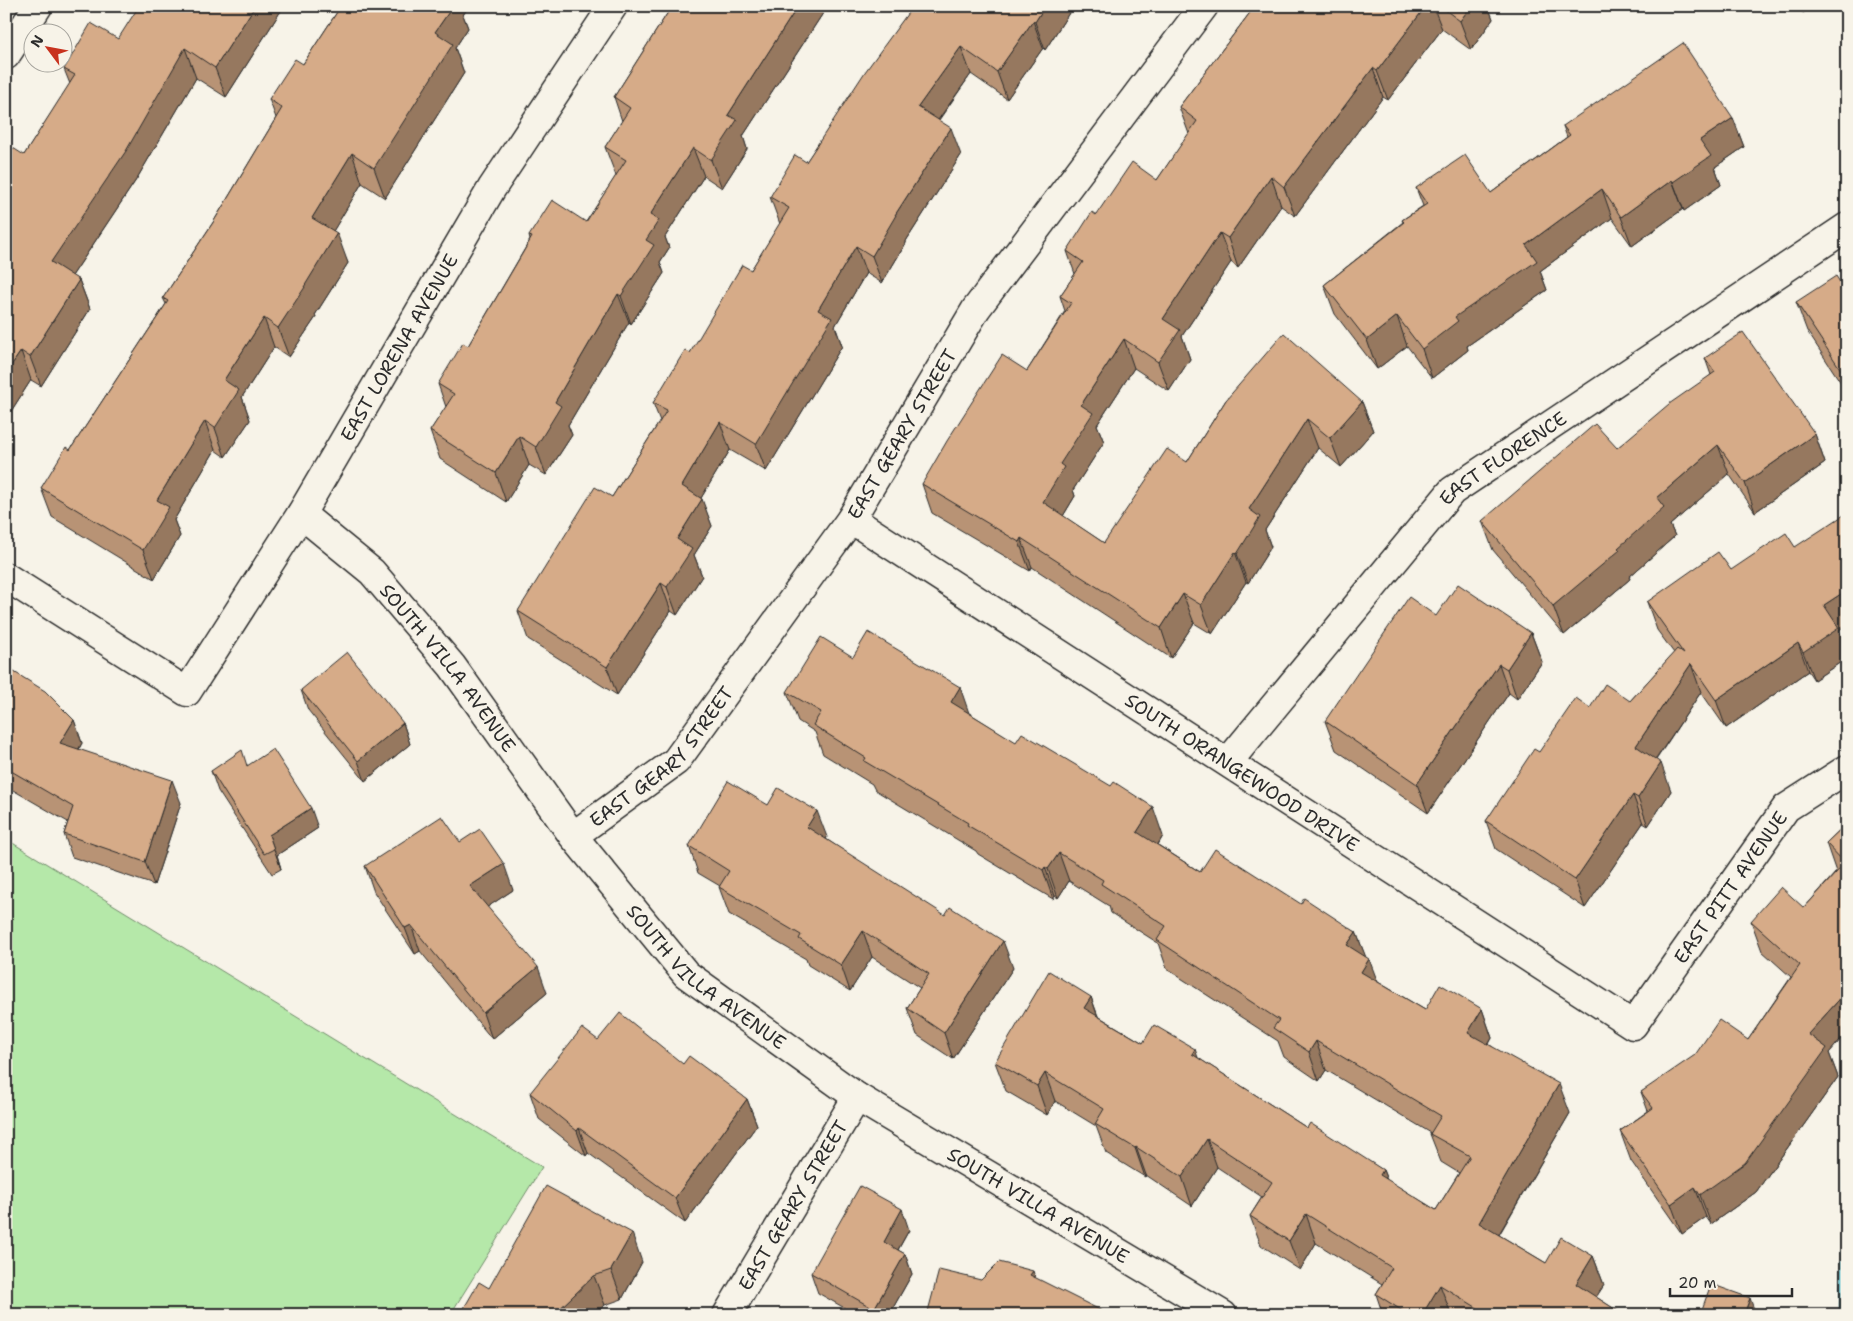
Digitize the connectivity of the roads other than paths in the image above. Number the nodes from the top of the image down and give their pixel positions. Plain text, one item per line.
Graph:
1 (38, 6) edge
2 (613, 6) edge
3 (1204, 6) edge
4 (6, 55) edge
5 (1847, 227) edge
6 (300, 514) junction
7 (852, 519) junction
8 (6, 577) edge
9 (1228, 762) junction
10 (1847, 769) edge
11 (573, 836) junction
12 (1633, 1025) joint
13 (857, 1097) junction
14 (727, 1315) edge
15 (1223, 1315) edge

1 - 4 street
2 - 6 street, EAST LORENA AVENUE
3 - 7 street, EAST GEARY STREET
5 - 9 street, EAST FLORENCE
6 - 8 street, EAST LORENA AVENUE
6 - 11 street, SOUTH VILLA AVENUE
7 - 9 street, SOUTH ORANGEWOOD DRIVE
7 - 11 street, EAST GEARY STREET
9 - 12 street, SOUTH ORANGEWOOD DRIVE
10 - 12 street, EAST PITT AVENUE
11 - 13 street, SOUTH VILLA AVENUE
13 - 14 street, EAST GEARY STREET
13 - 15 street, SOUTH VILLA AVENUE

